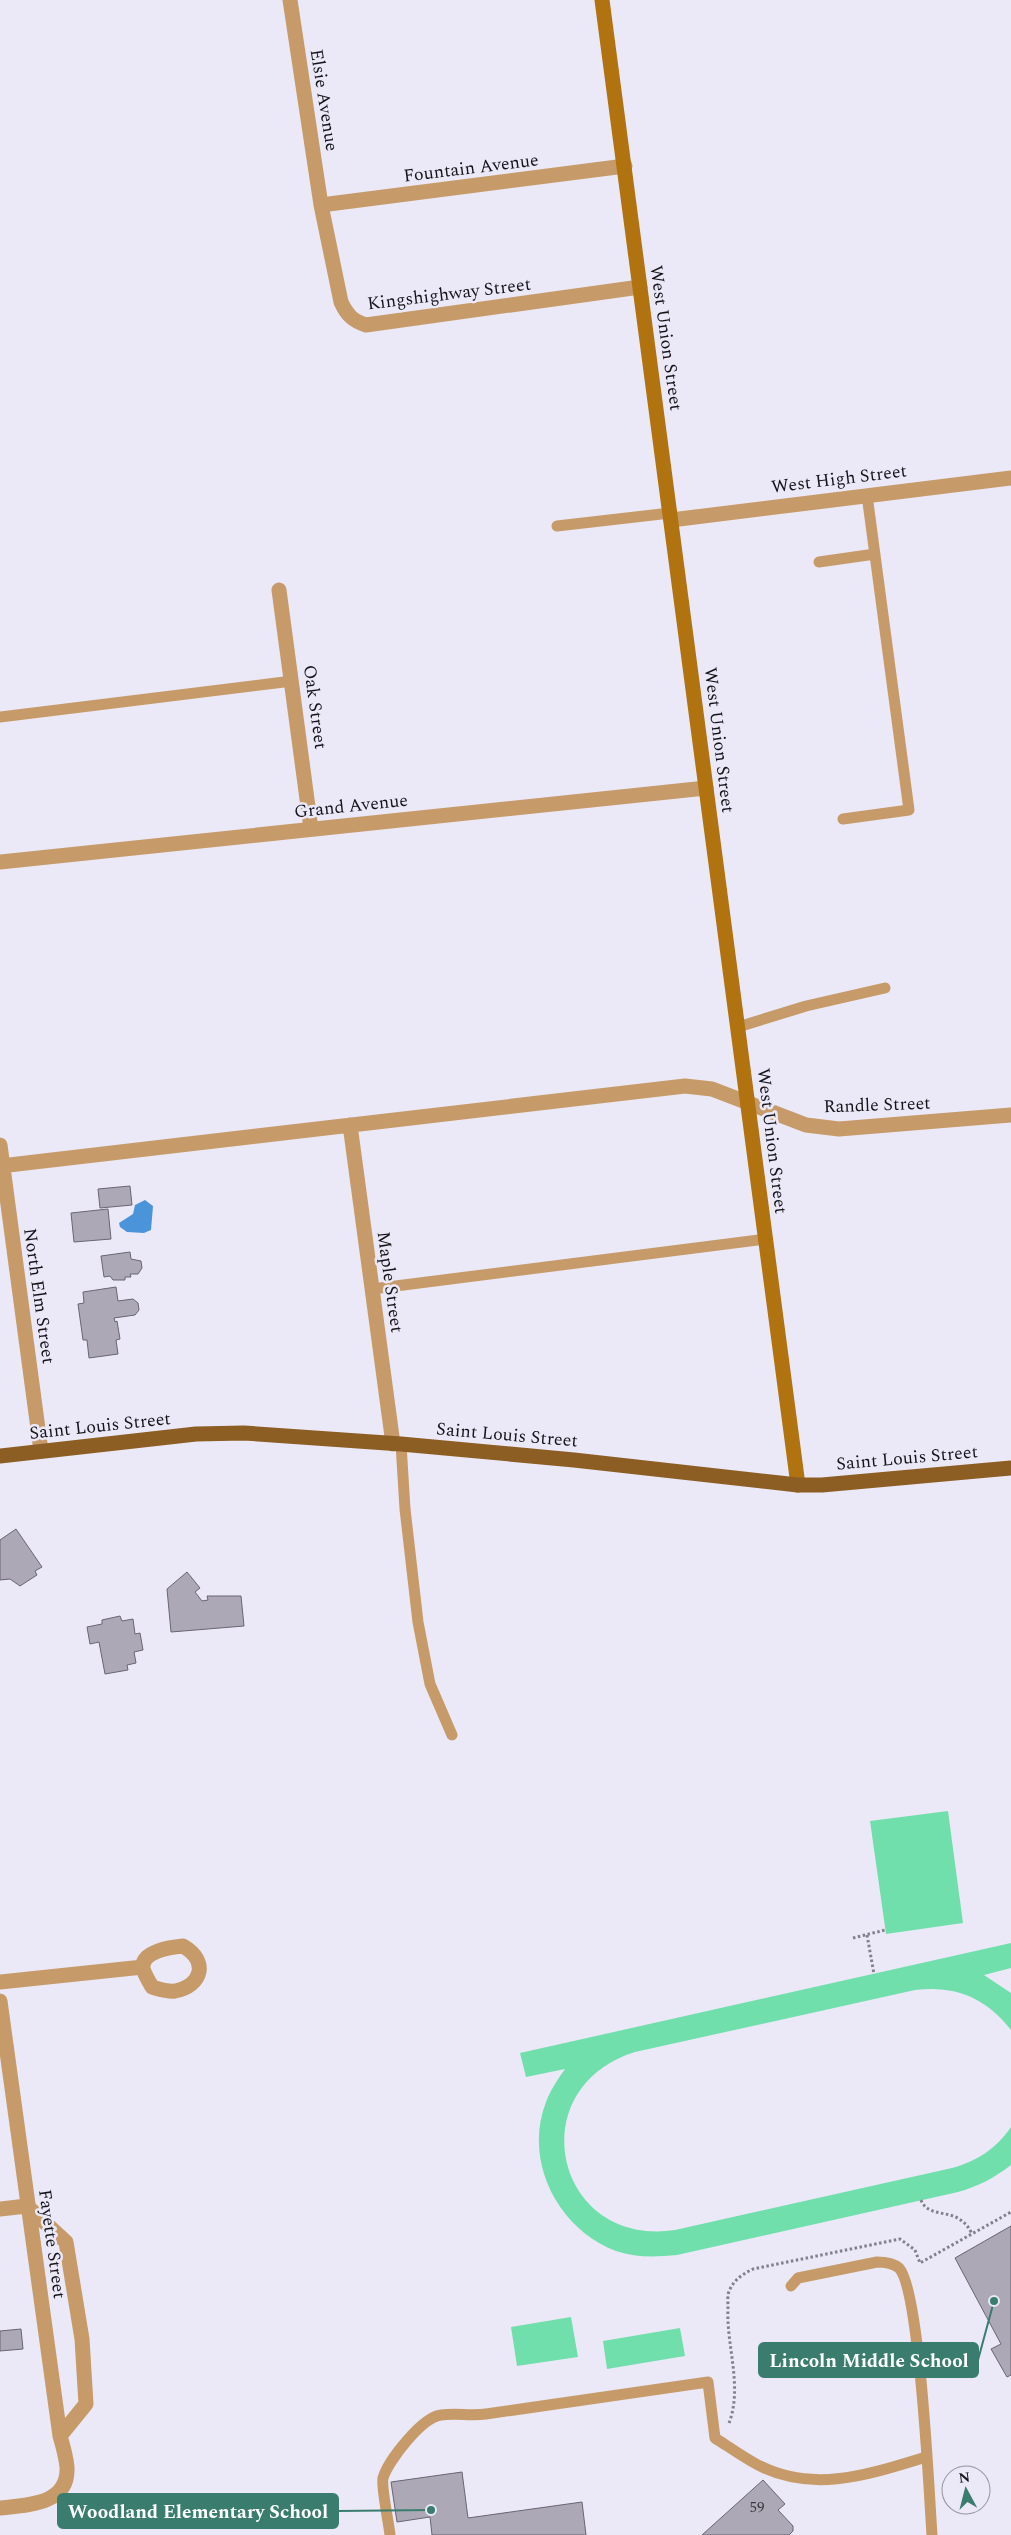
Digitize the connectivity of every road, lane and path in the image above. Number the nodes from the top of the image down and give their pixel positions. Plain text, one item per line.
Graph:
1 (290, 0) edge
2 (602, 0) edge
3 (625, 166) junction
4 (322, 205) junction
5 (640, 287) junction
6 (1011, 478) edge
7 (868, 495) junction
8 (671, 516) junction
9 (557, 526) dead end
10 (875, 554) junction
11 (819, 562) dead end
12 (279, 590) dead end
13 (292, 682) junction
14 (0, 717) edge
15 (706, 788) junction
16 (843, 819) dead end
17 (311, 830) junction
18 (0, 862) edge
19 (885, 988) dead end
20 (738, 1027) junction
21 (748, 1104) junction
22 (1011, 1115) edge
23 (350, 1125) junction
24 (0, 1145) edge
25 (1, 1166) edge
26 (766, 1239) junction
27 (372, 1289) junction
28 (397, 1444) junction
29 (41, 1451) junction
30 (0, 1456) edge
31 (1011, 1468) edge
32 (798, 1485) junction
33 (452, 1736) dead end
34 (885, 1930) dead end
35 (867, 1935) junction
36 (853, 1938) dead end
37 (143, 1967) dead end
38 (874, 1974) dead end
39 (0, 1982) edge
40 (0, 2001) edge
41 (921, 2200) dead end
42 (27, 2206) junction
43 (0, 2209) edge
44 (972, 2234) dead end
45 (791, 2286) dead end
46 (60, 2436) junction
47 (926, 2457) junction
48 (0, 2508) edge
49 (390, 2535) edge
50 (932, 2535) edge

1 - 4 street, Elsie Avenue
2 - 3 street, West Union Street
3 - 4 street, Fountain Avenue
3 - 5 street, West Union Street
4 - 5 street, Kingshighway Street
5 - 8 street, West Union Street
6 - 7 street, West High Street
7 - 8 street, West High Street
7 - 10 lane
8 - 9 lane
8 - 15 street, West Union Street
10 - 11 lane
10 - 16 lane
12 - 13 street, Oak Street
13 - 14 lane
13 - 17 street, Oak Street
15 - 17 street, Grand Avenue
15 - 20 street, West Union Street
17 - 18 street, Grand Avenue
19 - 20 lane
20 - 21 street, West Union Street
21 - 22 street, Randle Street
21 - 23 street, Randle Street
21 - 26 street, West Union Street
23 - 25 street, Randle Street
23 - 27 street, Maple Street
24 - 25 street, North Elm Street
25 - 29 street, North Elm Street
26 - 27 lane
26 - 32 street, West Union Street
27 - 28 street, Maple Street
28 - 29 main road, Saint Louis Street
28 - 32 main road, Saint Louis Street
28 - 33 lane
29 - 30 main road, Saint Louis Street
31 - 32 main road, Saint Louis Street
34 - 35 path
35 - 36 path
35 - 38 path
37 - 39 street
40 - 42 street, Fayette Street
41 - 44 path
42 - 43 street
42 - 46 street, Fayette Street
42 - 46 street
45 - 47 lane
46 - 48 street, Fayette Street
47 - 49 lane
47 - 50 lane

